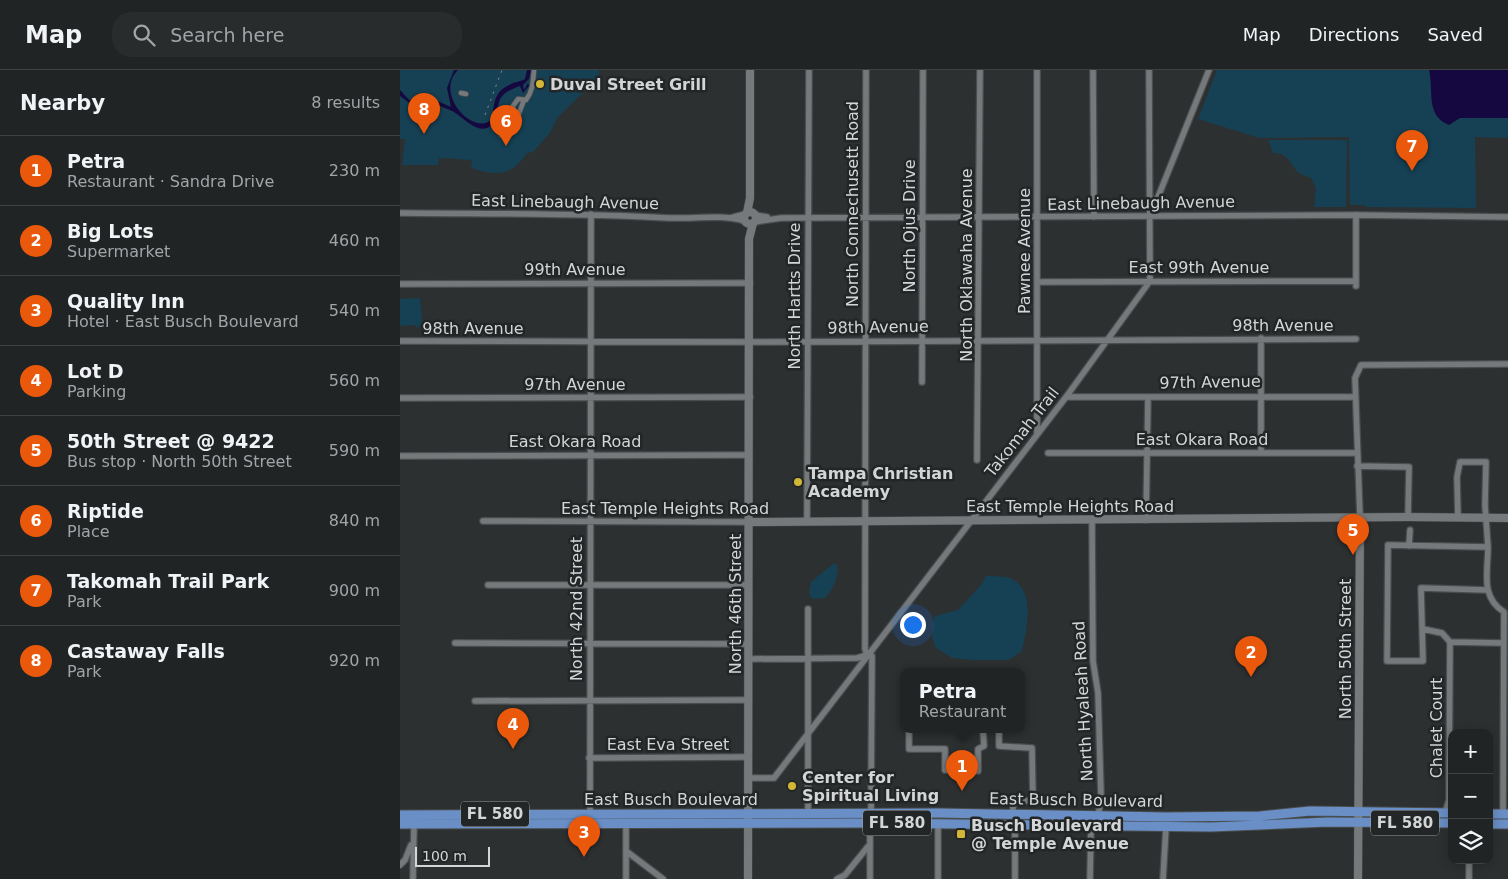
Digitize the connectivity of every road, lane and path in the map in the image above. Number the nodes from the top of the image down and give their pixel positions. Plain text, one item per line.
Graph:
1 (534, 70) edge
2 (750, 70) edge
3 (809, 70) edge
4 (866, 70) edge
5 (923, 70) edge
6 (980, 70) edge
7 (1037, 70) edge
8 (1093, 70) edge
9 (1149, 70) edge
10 (1209, 70) edge
11 (501, 135) dead end
12 (400, 213) edge
13 (591, 214) junction
14 (1356, 215) junction
15 (1150, 216) junction
16 (1094, 217) junction
17 (1508, 217) edge
18 (750, 218) junction
19 (808, 218) junction
20 (866, 218) junction
21 (923, 218) junction
22 (980, 218) junction
23 (1038, 218) junction
24 (1150, 281) junction
25 (1038, 282) junction
26 (590, 283) junction
27 (750, 283) junction
28 (400, 284) edge
29 (1261, 338) junction
30 (1356, 339) dead end
31 (924, 340) junction
32 (980, 340) junction
33 (1109, 340) junction
34 (400, 341) edge
35 (1037, 341) junction
36 (591, 342) junction
37 (750, 342) junction
38 (808, 342) junction
39 (866, 342) junction
40 (1508, 364) edge
41 (922, 382) dead end
42 (1262, 395) junction
43 (750, 397) junction
44 (1066, 397) junction
45 (1148, 397) junction
46 (1355, 397) junction
47 (400, 398) edge
48 (590, 398) junction
49 (1037, 433) junction
50 (1048, 453) dead end
51 (1148, 453) junction
52 (1262, 453) junction
53 (1356, 453) junction
54 (591, 455) junction
55 (750, 455) junction
56 (400, 456) edge
57 (977, 460) dead end
58 (1357, 466) junction
59 (1360, 517) junction
60 (1408, 517) junction
61 (1458, 518) junction
62 (1487, 518) junction
63 (1508, 518) edge
64 (1092, 520) junction
65 (1146, 520) junction
66 (483, 521) dead end
67 (807, 521) junction
68 (865, 521) junction
69 (972, 521) junction
70 (749, 522) junction
71 (590, 523) junction
72 (1410, 530) dead end
73 (1409, 546) junction
74 (1488, 547) junction
75 (488, 585) dead end
76 (749, 585) junction
77 (590, 586) junction
78 (1487, 590) junction
79 (808, 609) dead end
80 (1422, 628) junction
81 (1450, 642) junction
82 (455, 643) dead end
83 (590, 643) junction
84 (1503, 643) junction
85 (749, 644) junction
86 (867, 655) junction
87 (749, 659) junction
88 (807, 659) junction
89 (748, 700) junction
90 (475, 701) dead end
91 (589, 701) junction
92 (909, 733) edge
93 (984, 733) edge
94 (999, 733) edge
95 (807, 736) junction
96 (748, 757) junction
97 (589, 758) junction
98 (1449, 774) edge
99 (748, 778) junction
100 (871, 812) junction
101 (938, 812) junction
102 (1358, 812) junction
103 (1008, 813) junction
104 (1448, 813) edge
105 (473, 814) junction
106 (589, 814) junction
107 (748, 814) junction
108 (808, 814) junction
109 (1505, 814) edge
110 (400, 815) edge
111 (1098, 816) junction
112 (1260, 816) junction
113 (1358, 822) junction
114 (870, 823) junction
115 (881, 823) junction
116 (1448, 823) edge
117 (400, 824) edge
118 (414, 824) junction
119 (590, 824) junction
120 (626, 824) junction
121 (748, 824) junction
122 (821, 824) junction
123 (938, 824) junction
124 (1493, 824) edge
125 (1508, 824) edge
126 (1015, 826) junction
127 (1091, 827) junction
128 (1166, 827) junction
129 (1211, 827) junction
130 (414, 835) junction
131 (870, 844) junction
132 (626, 851) junction
133 (400, 864) edge
134 (1469, 864) edge
135 (413, 879) edge
136 (626, 879) edge
137 (663, 879) edge
138 (748, 879) edge
139 (837, 879) edge
140 (870, 879) edge
141 (938, 879) edge
142 (1015, 879) edge
143 (1090, 879) edge
144 (1164, 879) edge
145 (1358, 879) edge
146 (1470, 879) edge

1 - 11 street
2 - 18 street, North 46th Street
3 - 19 street, North Hartts Drive
4 - 20 street, North Connechusett Road
5 - 21 street, North Ojus Drive
6 - 22 street, North Oklawaha Avenue
7 - 23 street, Pawnee Avenue
8 - 16 street
9 - 15 street
10 - 15 street
12 - 13 street, East Linebaugh Avenue
13 - 18 street, East Linebaugh Avenue
13 - 26 street, North 42nd Street
14 - 15 street, East Linebaugh Avenue
14 - 17 street, East Linebaugh Avenue
14 - 24 street, East 99th Avenue
15 - 16 street, East Linebaugh Avenue
15 - 24 street
16 - 23 street, East Linebaugh Avenue
18 - 19 street, East Linebaugh Avenue
18 - 27 street, North 46th Street
19 - 20 street, East Linebaugh Avenue
19 - 38 street, North Hartts Drive
20 - 21 street, East Linebaugh Avenue
20 - 39 street, North Connechusett Road
21 - 22 street, East Linebaugh Avenue
21 - 31 street, North Ojus Drive
22 - 23 street, East Linebaugh Avenue
22 - 32 street, North Oklawaha Avenue
23 - 25 street, Pawnee Avenue
24 - 25 street, East 99th Avenue
24 - 33 street, Takomah Trail
25 - 35 street, Pawnee Avenue
26 - 27 street, 99th Avenue
26 - 28 street, 99th Avenue
26 - 36 street, North 42nd Street
27 - 37 street, North 46th Street
29 - 30 street, 98th Avenue
29 - 33 street, 98th Avenue
29 - 42 street
31 - 32 street, 98th Avenue
31 - 39 street, 98th Avenue
31 - 41 street, North Ojus Drive
32 - 35 street, 98th Avenue
32 - 57 street, North Oklawaha Avenue
33 - 35 street, 98th Avenue
33 - 44 street, Takomah Trail
34 - 36 street, 98th Avenue
35 - 49 street, Pawnee Avenue
36 - 37 street, 98th Avenue
36 - 48 street, North 42nd Street
37 - 38 street, 98th Avenue
37 - 43 street, North 46th Street
38 - 39 street, 98th Avenue
38 - 67 street, North Hartts Drive
39 - 68 street, North Connechusett Road
40 - 46 street, North 50th Street
42 - 45 street, 97th Avenue
42 - 46 street, 97th Avenue
42 - 52 street
43 - 48 street, 97th Avenue
43 - 55 street, North 46th Street
44 - 45 street, 97th Avenue
44 - 49 street, Takomah Trail
45 - 51 street
46 - 53 street, North 50th Street
47 - 48 street, 97th Avenue
48 - 54 street, North 42nd Street
49 - 69 street, Takomah Trail
50 - 51 street, East Okara Road
51 - 52 street, East Okara Road
51 - 65 street
52 - 53 street, East Okara Road
53 - 58 street, North 50th Street
54 - 55 street, East Okara Road
54 - 56 street, East Okara Road
54 - 71 street, North 42nd Street
55 - 70 street, North 46th Street
58 - 59 street, North 50th Street
58 - 60 street
59 - 60 street, East Temple Heights Road
59 - 65 street, East Temple Heights Road
59 - 102 street, North 50th Street
60 - 61 street, East Temple Heights Road
61 - 62 street, East Temple Heights Road
61 - 62 street
62 - 63 street, East Temple Heights Road
62 - 74 street
64 - 65 street, East Temple Heights Road
64 - 69 street, East Temple Heights Road
64 - 111 street, North Hyaleah Road
66 - 71 street, East Temple Heights Road
67 - 68 street, East Temple Heights Road
67 - 70 street, East Temple Heights Road
68 - 69 street, East Temple Heights Road
68 - 86 street, North Connechusett Road
69 - 86 street, Takomah Trail
70 - 71 street, East Temple Heights Road
70 - 76 street, North 46th Street
71 - 77 street, North 42nd Street
72 - 73 street
73 - 74 street
73 - 80 street
74 - 78 street
75 - 77 street
76 - 77 street
76 - 85 street, North 46th Street
77 - 83 street, North 42nd Street
78 - 80 street
78 - 84 street
79 - 88 street
80 - 81 street
81 - 84 street
81 - 98 street, Chalet Court
82 - 83 street
83 - 85 street
83 - 91 street, North 42nd Street
84 - 109 street
85 - 87 street, North 46th Street
86 - 88 street
86 - 95 street, Takomah Trail
86 - 100 street, North Connechusett Road
87 - 88 street
87 - 89 street, North 46th Street
88 - 95 street
89 - 91 street
89 - 96 street, North 46th Street
90 - 91 street
91 - 97 street, North 42nd Street
92 - 93 street
94 - 103 street
95 - 99 street, Takomah Trail
95 - 108 street
96 - 97 street, East Eva Street
96 - 99 street, North 46th Street
97 - 106 street, North 42nd Street
99 - 107 street, North 46th Street
100 - 101 main road, East Busch Boulevard / FL 580
100 - 108 main road, East Busch Boulevard / FL 580
100 - 122 main road
101 - 103 main road, East Busch Boulevard / FL 580
101 - 115 main road
102 - 104 main road, East Busch Boulevard / FL 580
102 - 112 main road, East Busch Boulevard / FL 580
102 - 113 street, North 50th Street
103 - 111 main road, East Busch Boulevard / FL 580
103 - 123 main road
105 - 106 main road, East Busch Boulevard / FL 580
105 - 110 main road, East Busch Boulevard / FL 580
105 - 118 main road
106 - 107 main road, East Busch Boulevard / FL 580
106 - 119 street, North 42nd Street
107 - 108 main road, East Busch Boulevard / FL 580
107 - 121 street, North 46th Street
111 - 112 main road, East Busch Boulevard / FL 580
111 - 127 street, North Hyaleah Road
112 - 129 main road
113 - 116 main road, East Busch Boulevard / FL 580
113 - 129 main road, East Busch Boulevard / FL 580
113 - 145 street, North 50th Street
114 - 115 main road, East Busch Boulevard / FL 580
114 - 122 main road, East Busch Boulevard / FL 580
114 - 131 street
115 - 123 main road, East Busch Boulevard / FL 580
117 - 118 main road, East Busch Boulevard / FL 580
118 - 119 main road, East Busch Boulevard / FL 580
118 - 130 street
119 - 120 main road, East Busch Boulevard / FL 580
120 - 121 main road, East Busch Boulevard / FL 580
120 - 132 street
121 - 122 main road, East Busch Boulevard / FL 580
121 - 138 street, North 46th Street
123 - 126 main road, East Busch Boulevard / FL 580
123 - 141 street
124 - 125 main road
126 - 127 main road, East Busch Boulevard / FL 580
126 - 142 street
127 - 128 main road, East Busch Boulevard / FL 580
127 - 143 street
128 - 129 main road, East Busch Boulevard / FL 580
128 - 144 street
130 - 133 street
130 - 135 street
131 - 139 street
131 - 140 street
132 - 136 street
132 - 137 street
134 - 146 street

